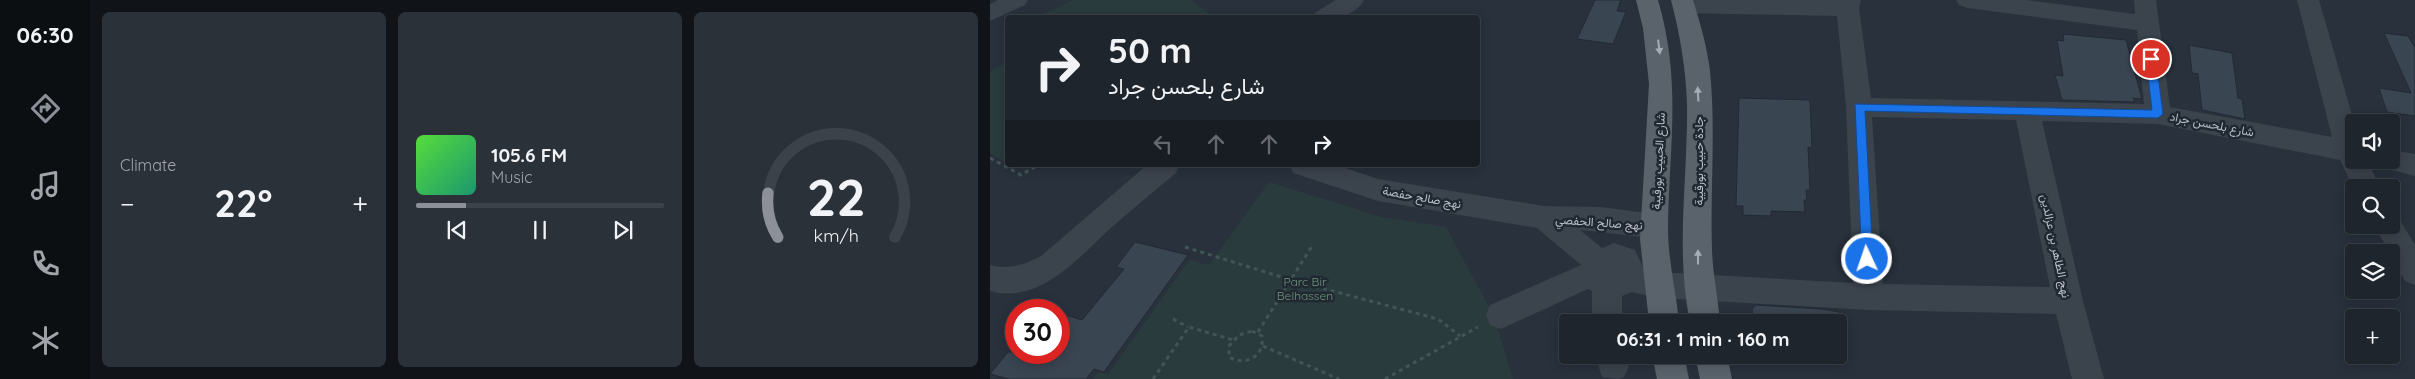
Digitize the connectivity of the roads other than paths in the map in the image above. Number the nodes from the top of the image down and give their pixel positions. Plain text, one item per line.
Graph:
1 (1016, 0) edge
2 (1353, 0) edge
3 (1647, 0) edge
4 (1967, 0) edge
5 (2308, 0) edge
6 (1683, 2) edge
7 (1849, 4) edge
8 (2146, 11) edge
9 (996, 15) edge
10 (1329, 15) edge
11 (1859, 106) junction
12 (2027, 112) junction
13 (2158, 114) junction
14 (2345, 131) edge
15 (2345, 151) edge
16 (2400, 162) edge
17 (2415, 165) edge
18 (1164, 167) edge
19 (1309, 167) edge
20 (1544, 218) junction
21 (1654, 233) junction
22 (2393, 234) edge
23 (1611, 271) junction
24 (2415, 272) edge
25 (990, 278) edge
26 (1659, 285) junction
27 (1699, 286) junction
28 (1869, 297) junction
29 (2068, 301) junction
30 (1608, 314) edge
31 (1663, 314) edge
32 (1704, 314) edge
33 (1501, 315) road end
34 (1670, 364) edge
35 (1714, 364) edge
36 (1673, 379) edge
37 (1716, 379) edge
38 (2088, 379) edge

1 - 9 street
2 - 10 street
3 -> 21 main road, شارع الحبيب بورقيبة
4 - 8 street
5 - 14 street
6 - 7 street
27 -> 6 main road, جادة حبيب بورقيبة
7 - 11 street
8 - 13 street
11 - 12 street, شارع بلحسن جراد
11 - 28 street
12 - 13 street, شارع بلحسن جراد
12 - 29 street, نهج الطاهر بن عزالدين
13 - 15 street, شارع بلحسن جراد
16 - 17 street
18 - 25 street
19 - 20 street, نهج صالح حفصة
20 - 21 street, نهج صالح الحفصي
20 - 23 street
21 - 23 street
21 - 26 main road, شارع الحبيب بورقيبة
22 - 24 street
23 - 26 street
23 - 30 street
23 - 33 street
26 - 27 street
26 - 31 main road, شارع الحبيب بورقيبة
27 - 28 street
27 - 32 main road, جادة حبيب بورقيبة
28 - 29 street
29 - 38 street, نهج الطاهر بن عزالدين
34 - 36 main road
35 - 37 main road

